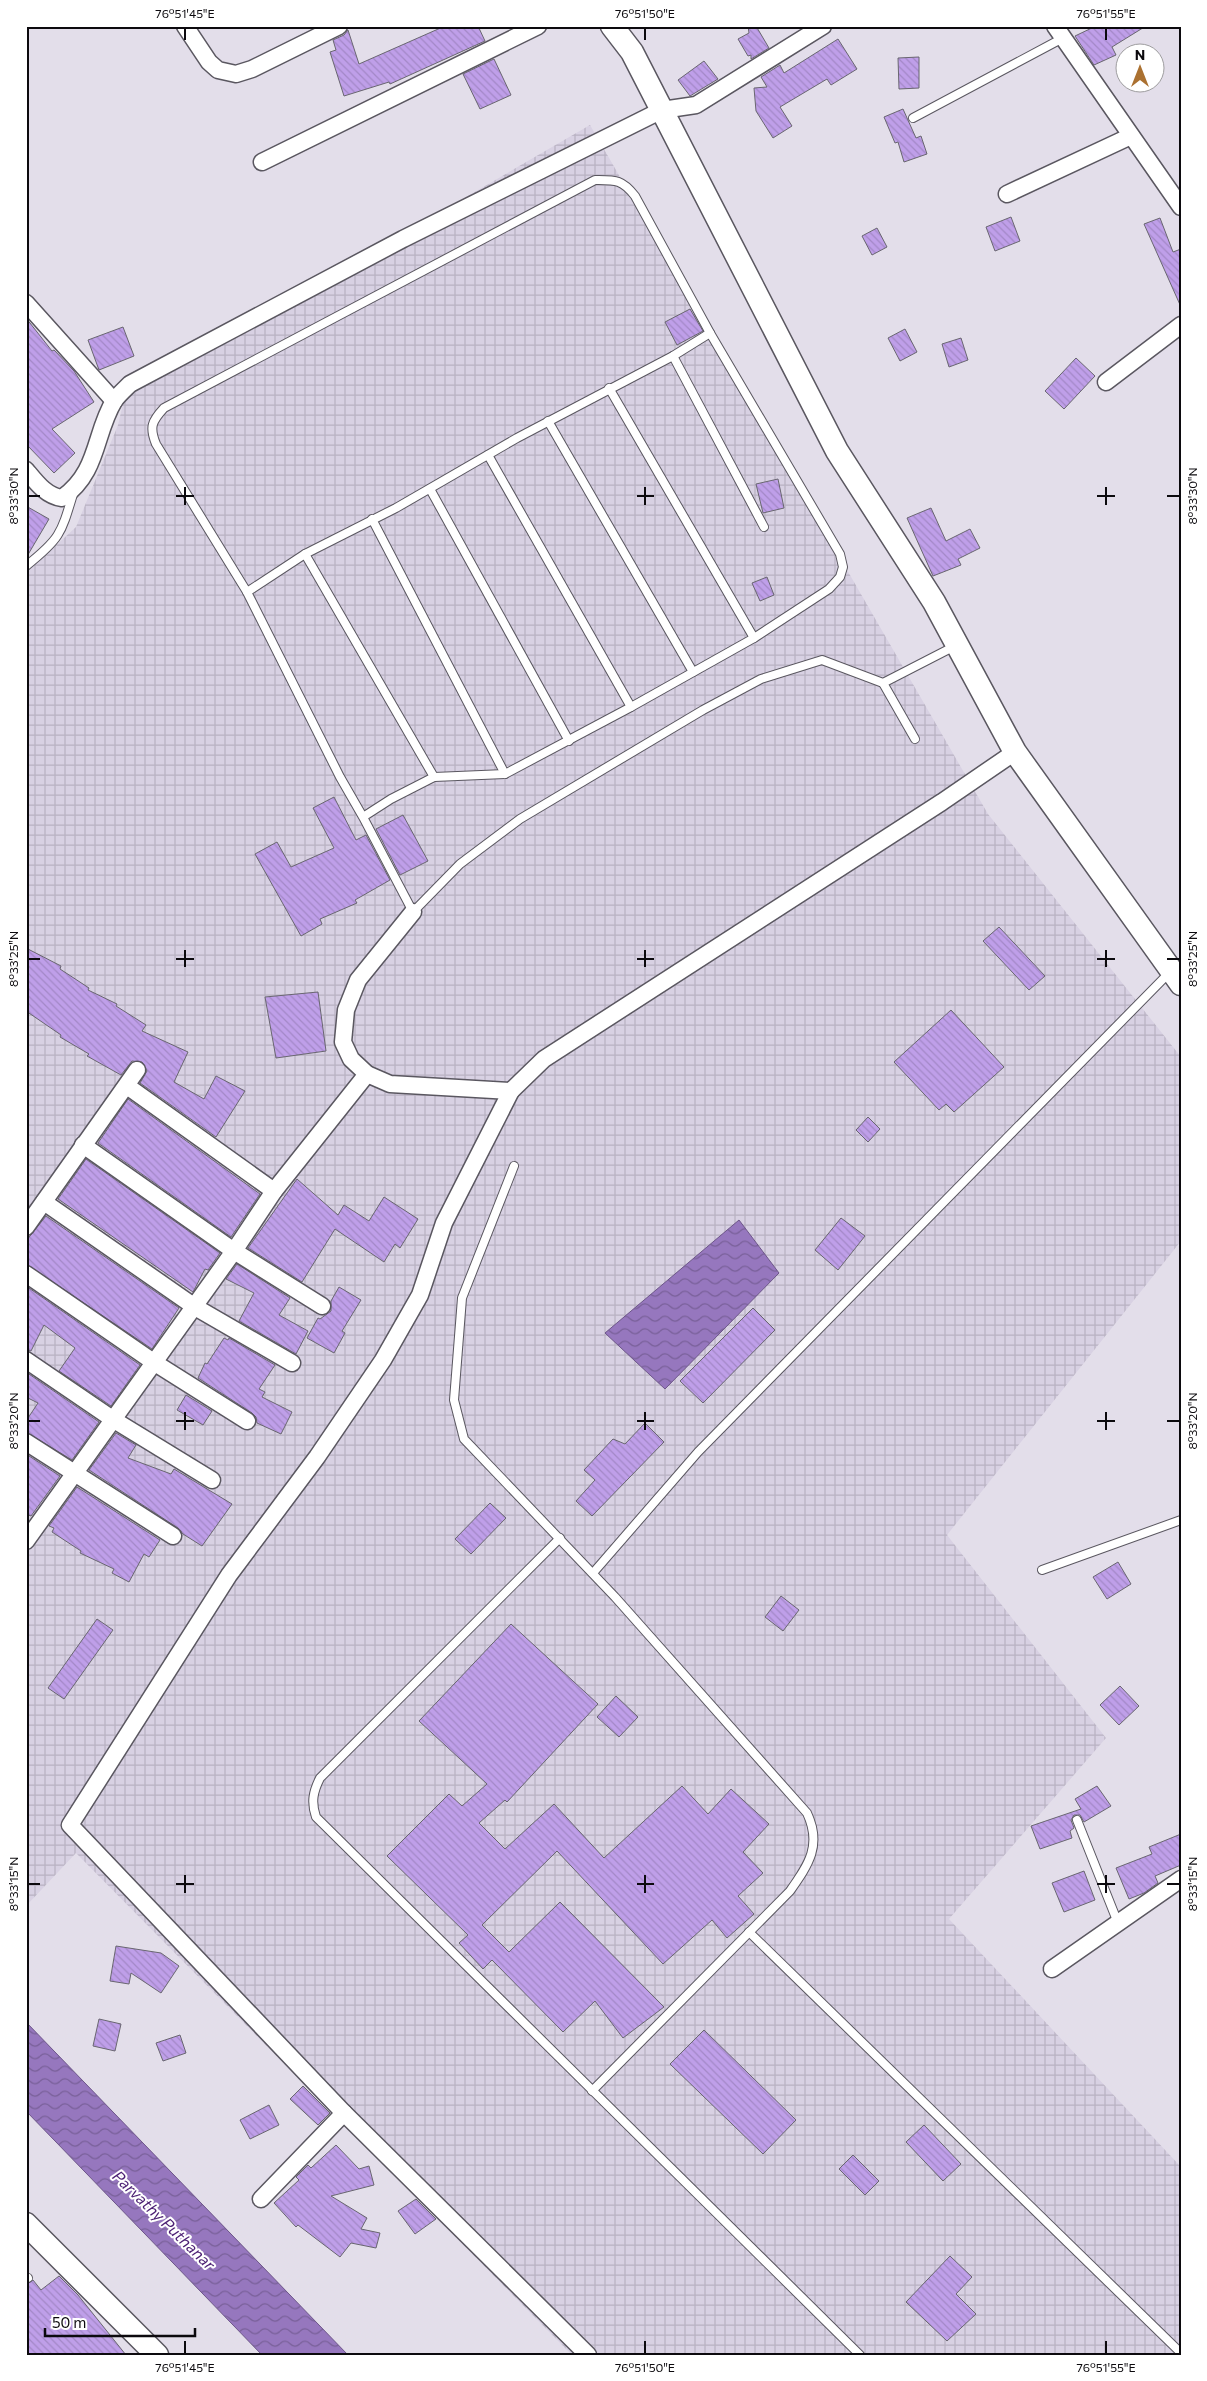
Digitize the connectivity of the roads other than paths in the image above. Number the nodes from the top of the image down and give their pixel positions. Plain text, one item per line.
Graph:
1 (185, 26) edge
2 (339, 26) edge
3 (538, 26) edge
4 (612, 26) edge
5 (823, 26) edge
6 (1059, 32) edge
7 (662, 110) junction
8 (913, 118) dead end
9 (1131, 136) junction
10 (262, 162) dead end
11 (1007, 194) dead end
12 (1181, 207) edge
13 (26, 303) edge
14 (1181, 325) edge
15 (710, 333) junction
16 (673, 356) junction
17 (1106, 382) dead end
18 (609, 388) junction
19 (114, 401) junction
20 (548, 421) junction
21 (488, 455) junction
22 (26, 470) edge
23 (430, 488) junction
24 (74, 489) junction
25 (372, 519) junction
26 (764, 527) dead end
27 (304, 554) junction
28 (26, 566) edge
29 (246, 592) junction
30 (754, 638) junction
31 (957, 645) junction
32 (693, 672) junction
33 (883, 684) junction
34 (631, 707) junction
35 (915, 739) dead end
36 (568, 741) junction
37 (1015, 752) junction
38 (505, 774) junction
39 (434, 777) junction
40 (363, 817) junction
41 (413, 912) junction
42 (1176, 978) edge
43 (137, 1070) dead end
44 (367, 1074) junction
45 (127, 1086) junction
46 (510, 1091) junction
47 (83, 1145) junction
48 (514, 1166) dead end
49 (274, 1190) junction
50 (44, 1202) junction
51 (26, 1227) edge
52 (234, 1252) junction
53 (26, 1274) edge
54 (322, 1306) dead end
55 (195, 1307) junction
56 (26, 1360) edge
57 (155, 1363) junction
58 (292, 1364) dead end
59 (114, 1420) junction
60 (247, 1421) dead end
61 (26, 1442) edge
62 (75, 1475) junction
63 (212, 1480) dead end
64 (1181, 1520) edge
65 (173, 1536) dead end
66 (560, 1538) junction
67 (26, 1541) edge
68 (1042, 1570) dead end
69 (593, 1573) junction
70 (1077, 1820) dead end
71 (1181, 1879) edge
72 (1118, 1923) junction
73 (749, 1932) junction
74 (1052, 1969) dead end
75 (592, 2091) junction
76 (344, 2113) junction
77 (262, 2199) dead end
78 (26, 2224) edge
79 (1181, 2353) edge
80 (157, 2355) edge
81 (588, 2355) edge
82 (860, 2355) edge

1 - 2 street
3 - 10 street
4 - 7 street
5 - 7 street
6 - 8 lane
6 - 9 street
7 - 19 street
7 - 31 street
9 - 11 street
9 - 12 street
13 - 19 street
14 - 17 street
15 - 16 lane
15 - 29 lane
15 - 30 lane
16 - 18 lane
16 - 26 lane
18 - 20 lane
18 - 30 lane
19 - 24 street
20 - 21 lane
20 - 32 lane
21 - 23 lane
21 - 34 lane
22 - 24 street
23 - 25 lane
23 - 36 lane
24 - 28 lane
25 - 27 lane
25 - 38 lane
27 - 29 lane
27 - 39 lane
29 - 40 lane
30 - 32 lane
31 - 33 lane
31 - 37 street
32 - 34 lane
33 - 35 lane
33 - 41 lane
34 - 36 lane
36 - 38 lane
37 - 42 street
37 - 46 street
38 - 39 lane
39 - 40 lane
40 - 41 lane
41 - 44 street
42 - 69 lane
43 - 45 street
44 - 46 street
44 - 49 street
45 - 47 street
45 - 49 street
46 - 76 street
47 - 50 street
47 - 52 street
48 - 66 lane
49 - 52 street
50 - 51 street
50 - 55 street
52 - 54 street
52 - 55 street
53 - 57 street
55 - 57 street
55 - 58 street
56 - 59 street
57 - 59 street
57 - 60 street
59 - 62 street
59 - 63 street
61 - 62 street
62 - 65 street
62 - 67 street
64 - 68 lane
66 - 69 lane
66 - 75 lane
69 - 73 lane
70 - 72 lane
71 - 72 street
72 - 74 street
73 - 75 lane
73 - 79 lane
75 - 82 lane
76 - 77 street
76 - 81 street
78 - 80 street

